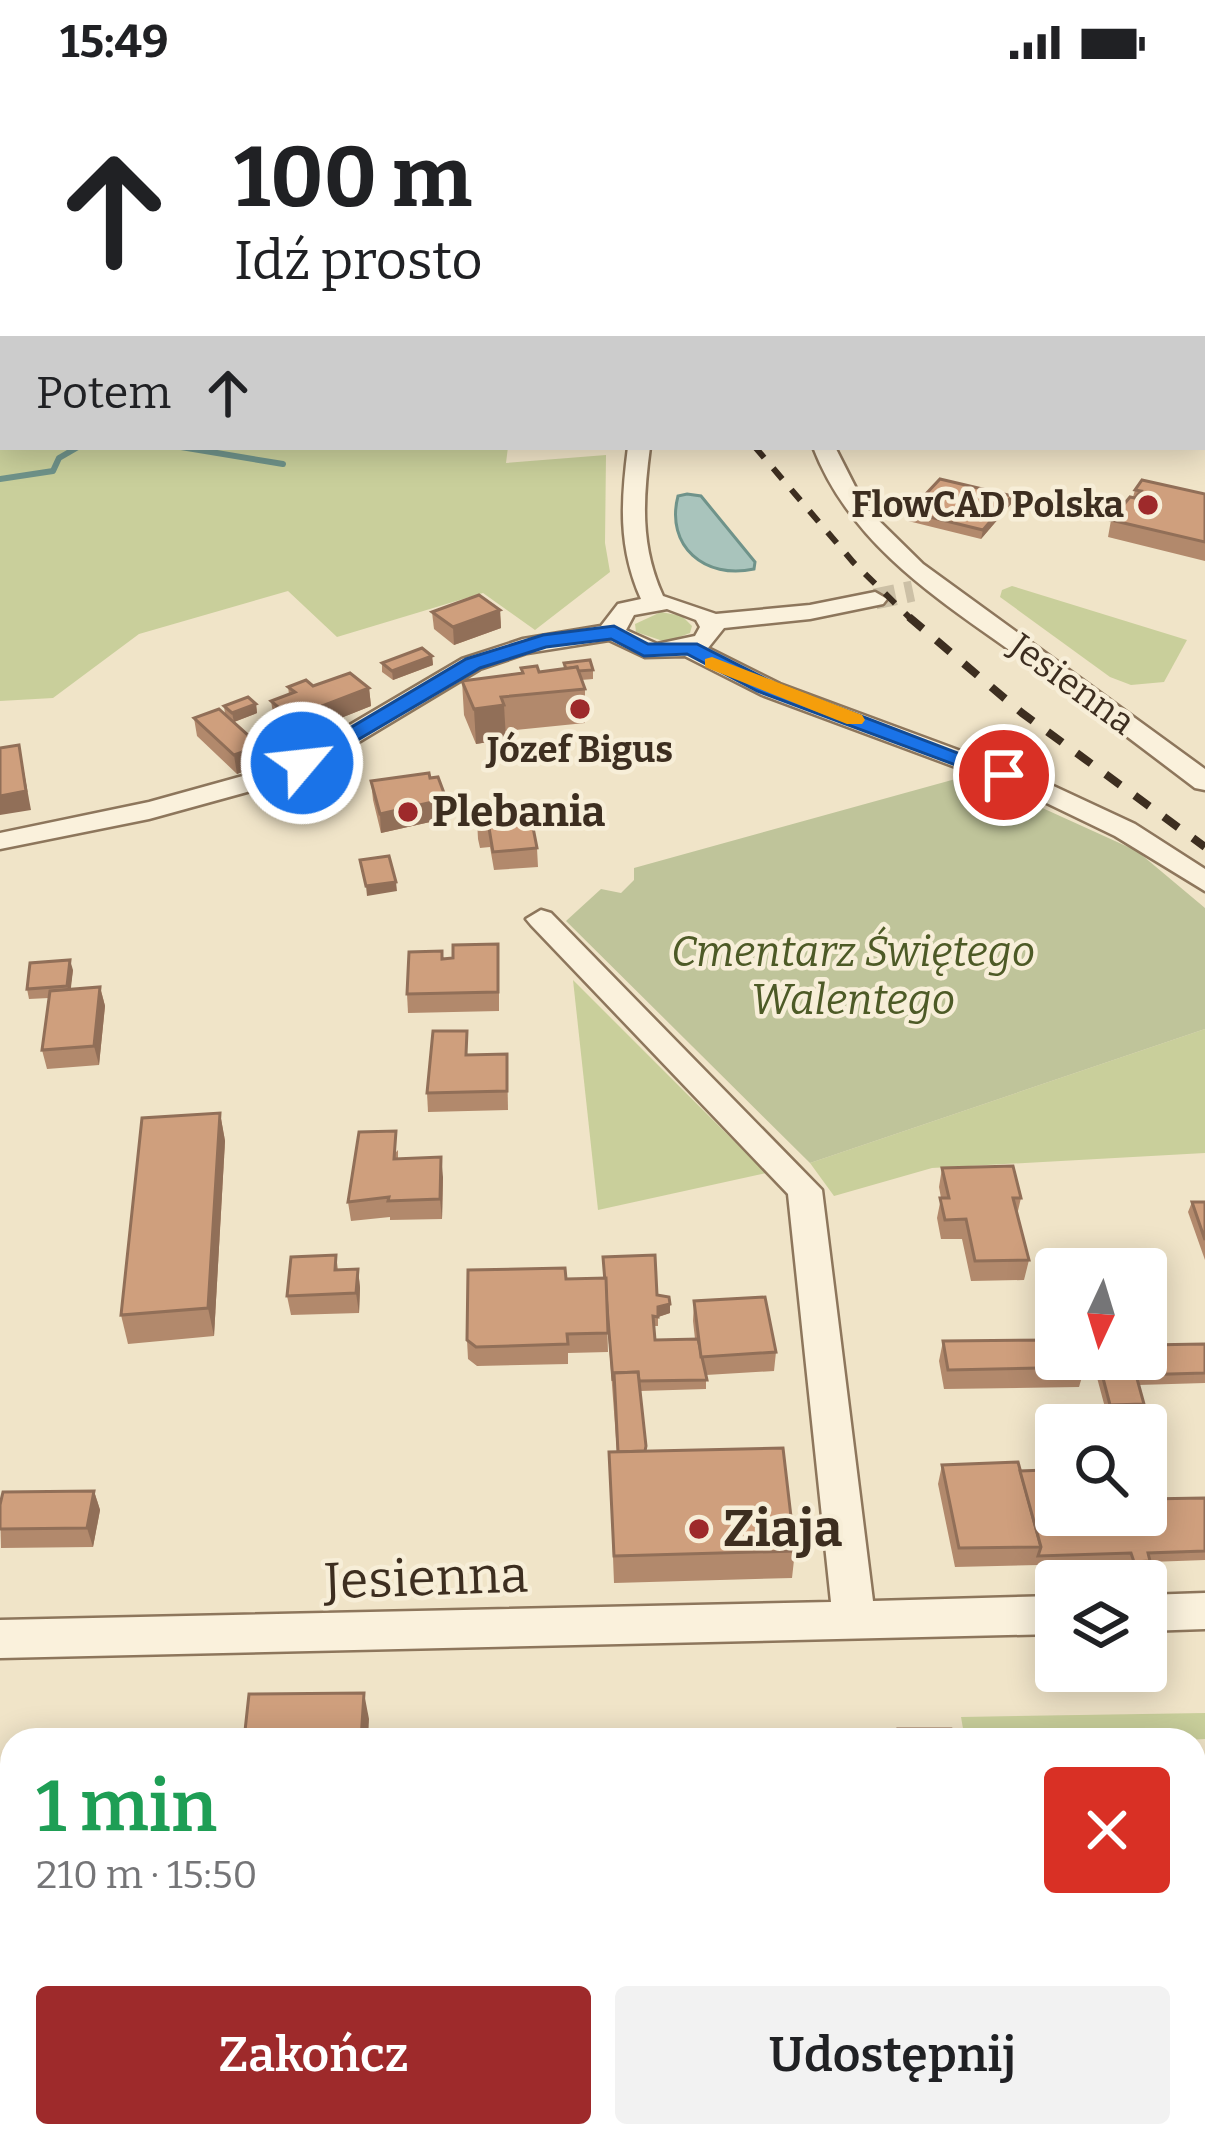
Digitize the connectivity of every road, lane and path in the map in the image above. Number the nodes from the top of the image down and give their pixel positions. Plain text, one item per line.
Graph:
1 (639, 450) edge
2 (825, 450) edge
3 (875, 599) tunnel mouth
4 (654, 602) junction
5 (711, 622) junction
6 (614, 632) junction
7 (690, 648) junction
8 (1205, 782) edge
9 (0, 841) edge
10 (1205, 882) edge
11 (541, 920) dead end
12 (1205, 1611) edge
13 (1167, 1612) edge
14 (1035, 1616) edge
15 (854, 1620) junction
16 (0, 1639) edge

1 - 4 street
2 - 8 street, Jesienna
3 - 5 street
4 - 5 street
4 - 6 street
5 - 7 street
6 - 7 street
6 - 9 street
7 - 10 street
11 - 15 street
12 - 13 street
14 - 15 street, Jesienna
15 - 16 street, Jesienna

